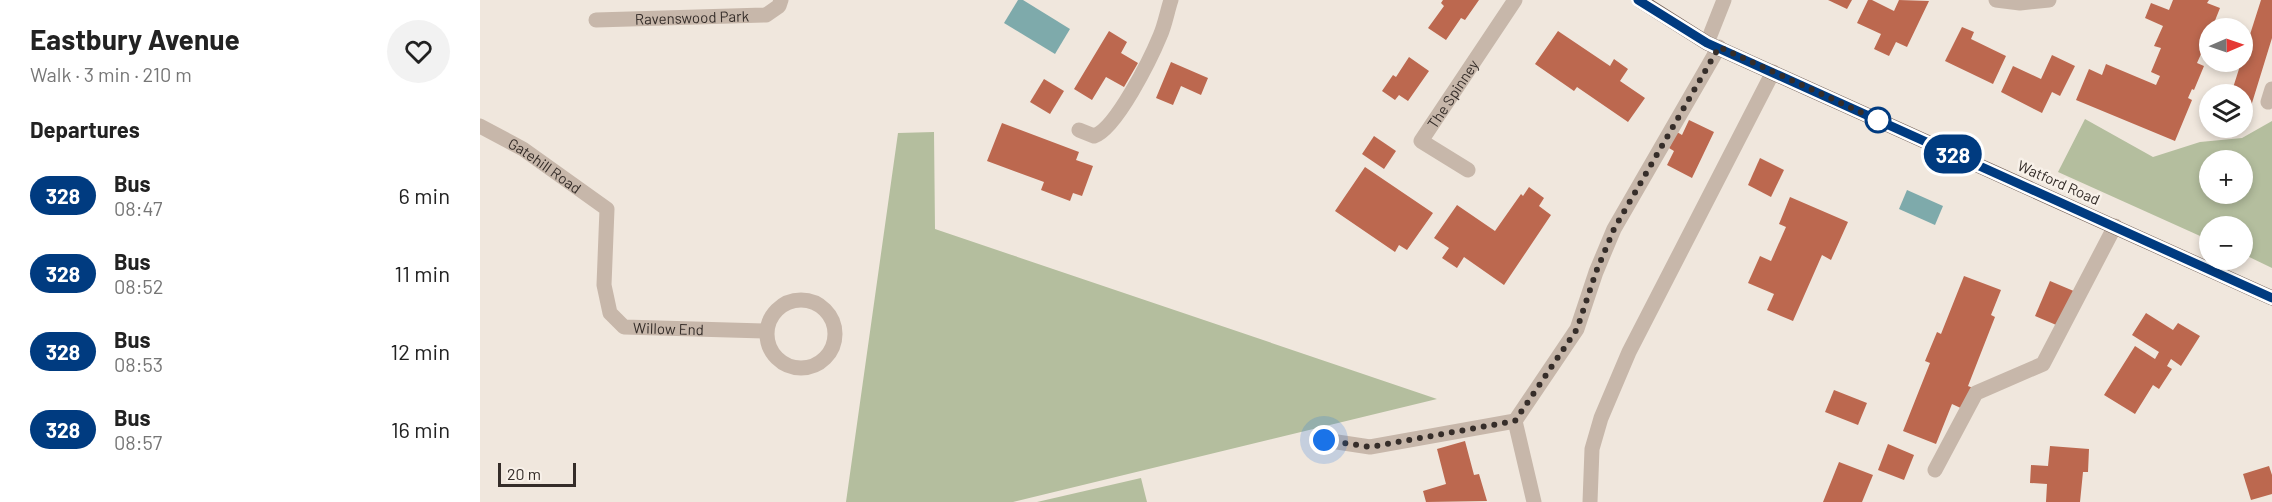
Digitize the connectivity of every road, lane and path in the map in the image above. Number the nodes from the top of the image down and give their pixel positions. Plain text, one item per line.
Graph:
1 (781, 0) edge
2 (1171, 0) edge
3 (1515, 0) edge
4 (1639, 0) edge
5 (1724, 0) edge
6 (1996, 0) edge
7 (2049, 0) edge
8 (596, 20) dead end
9 (1713, 45) junction
10 (1773, 72) junction
11 (480, 126) edge
12 (1079, 130) dead end
13 (1468, 170) dead end
14 (607, 210) joint
15 (2115, 226) junction
16 (2272, 298) edge
17 (766, 331) junction
18 (1515, 421) junction
19 (1324, 440) dead end
20 (1935, 470) dead end
21 (1534, 502) edge
22 (1590, 502) edge

1 - 8 street, Ravenswood Park
2 - 12 street
3 - 13 street, The Spinney
4 - 9 main road, Watford Road
5 - 9 street
6 - 7 street
9 - 10 main road, Watford Road
9 - 18 street
10 - 15 main road, Watford Road
10 - 22 street
11 - 14 street, Gatehill Road
14 - 17 street, Willow End
15 - 16 main road, Watford Road
15 - 20 street
17 - 17 street
18 - 19 street
18 - 21 street

